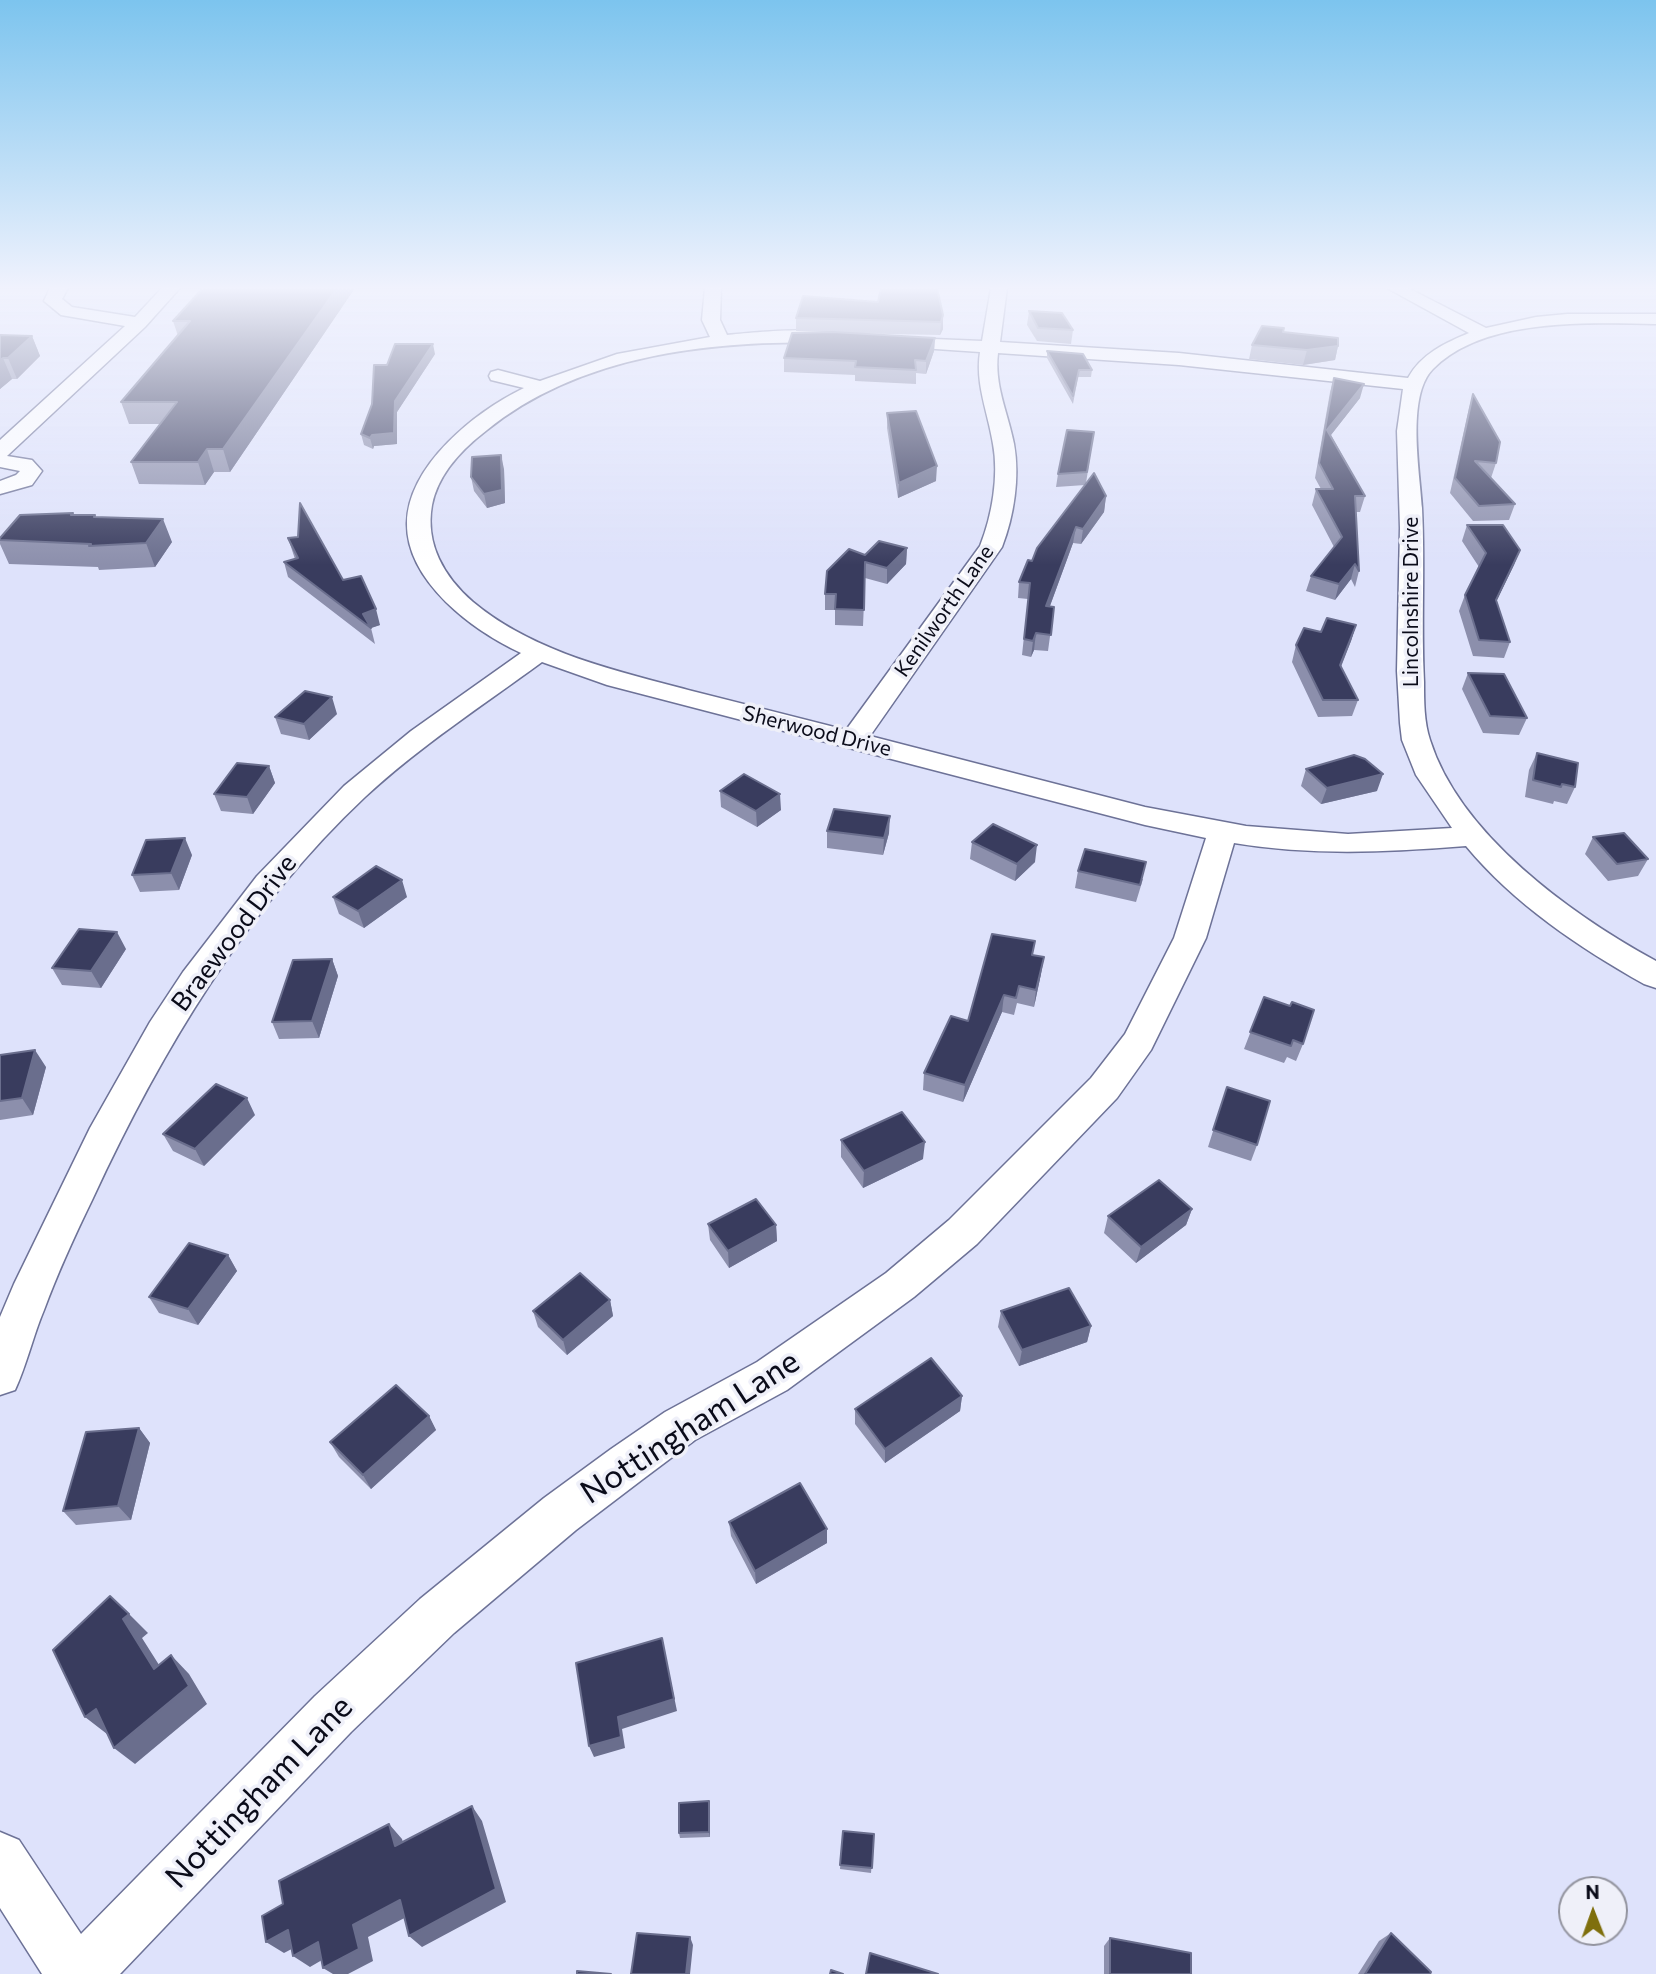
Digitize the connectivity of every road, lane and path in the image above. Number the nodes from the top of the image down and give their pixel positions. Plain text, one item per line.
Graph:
1 (77, 380) edge
2 (514, 380) edge
3 (561, 380) edge
4 (987, 380) edge
5 (1377, 380) edge
6 (1415, 380) edge
7 (1413, 384) junction
8 (541, 387) junction
9 (0, 426) edge
10 (28, 426) junction
11 (0, 451) edge
12 (0, 461) edge
13 (0, 488) edge
14 (540, 651) junction
15 (853, 740) junction
16 (1222, 833) junction
17 (1471, 836) junction
18 (1656, 976) edge
19 (0, 1376) edge
20 (0, 1859) edge
21 (75, 1974) edge
22 (82, 1974) edge

1 - 10 street
2 - 8 street
3 - 8 street, Sherwood Drive
4 - 15 street, Kenilworth Lane
5 - 7 street, Sherwood Drive
6 - 7 street
7 - 17 street, Lincolnshire Drive
8 - 14 street, Sherwood Drive
9 - 10 street
10 - 11 street
12 - 13 street
14 - 15 street, Sherwood Drive
14 - 19 street, Braewood Drive
15 - 16 street, Sherwood Drive
16 - 17 street, Sherwood Drive
16 - 22 street, Nottingham Lane
17 - 18 street, Lincolnshire Drive
20 - 21 street

